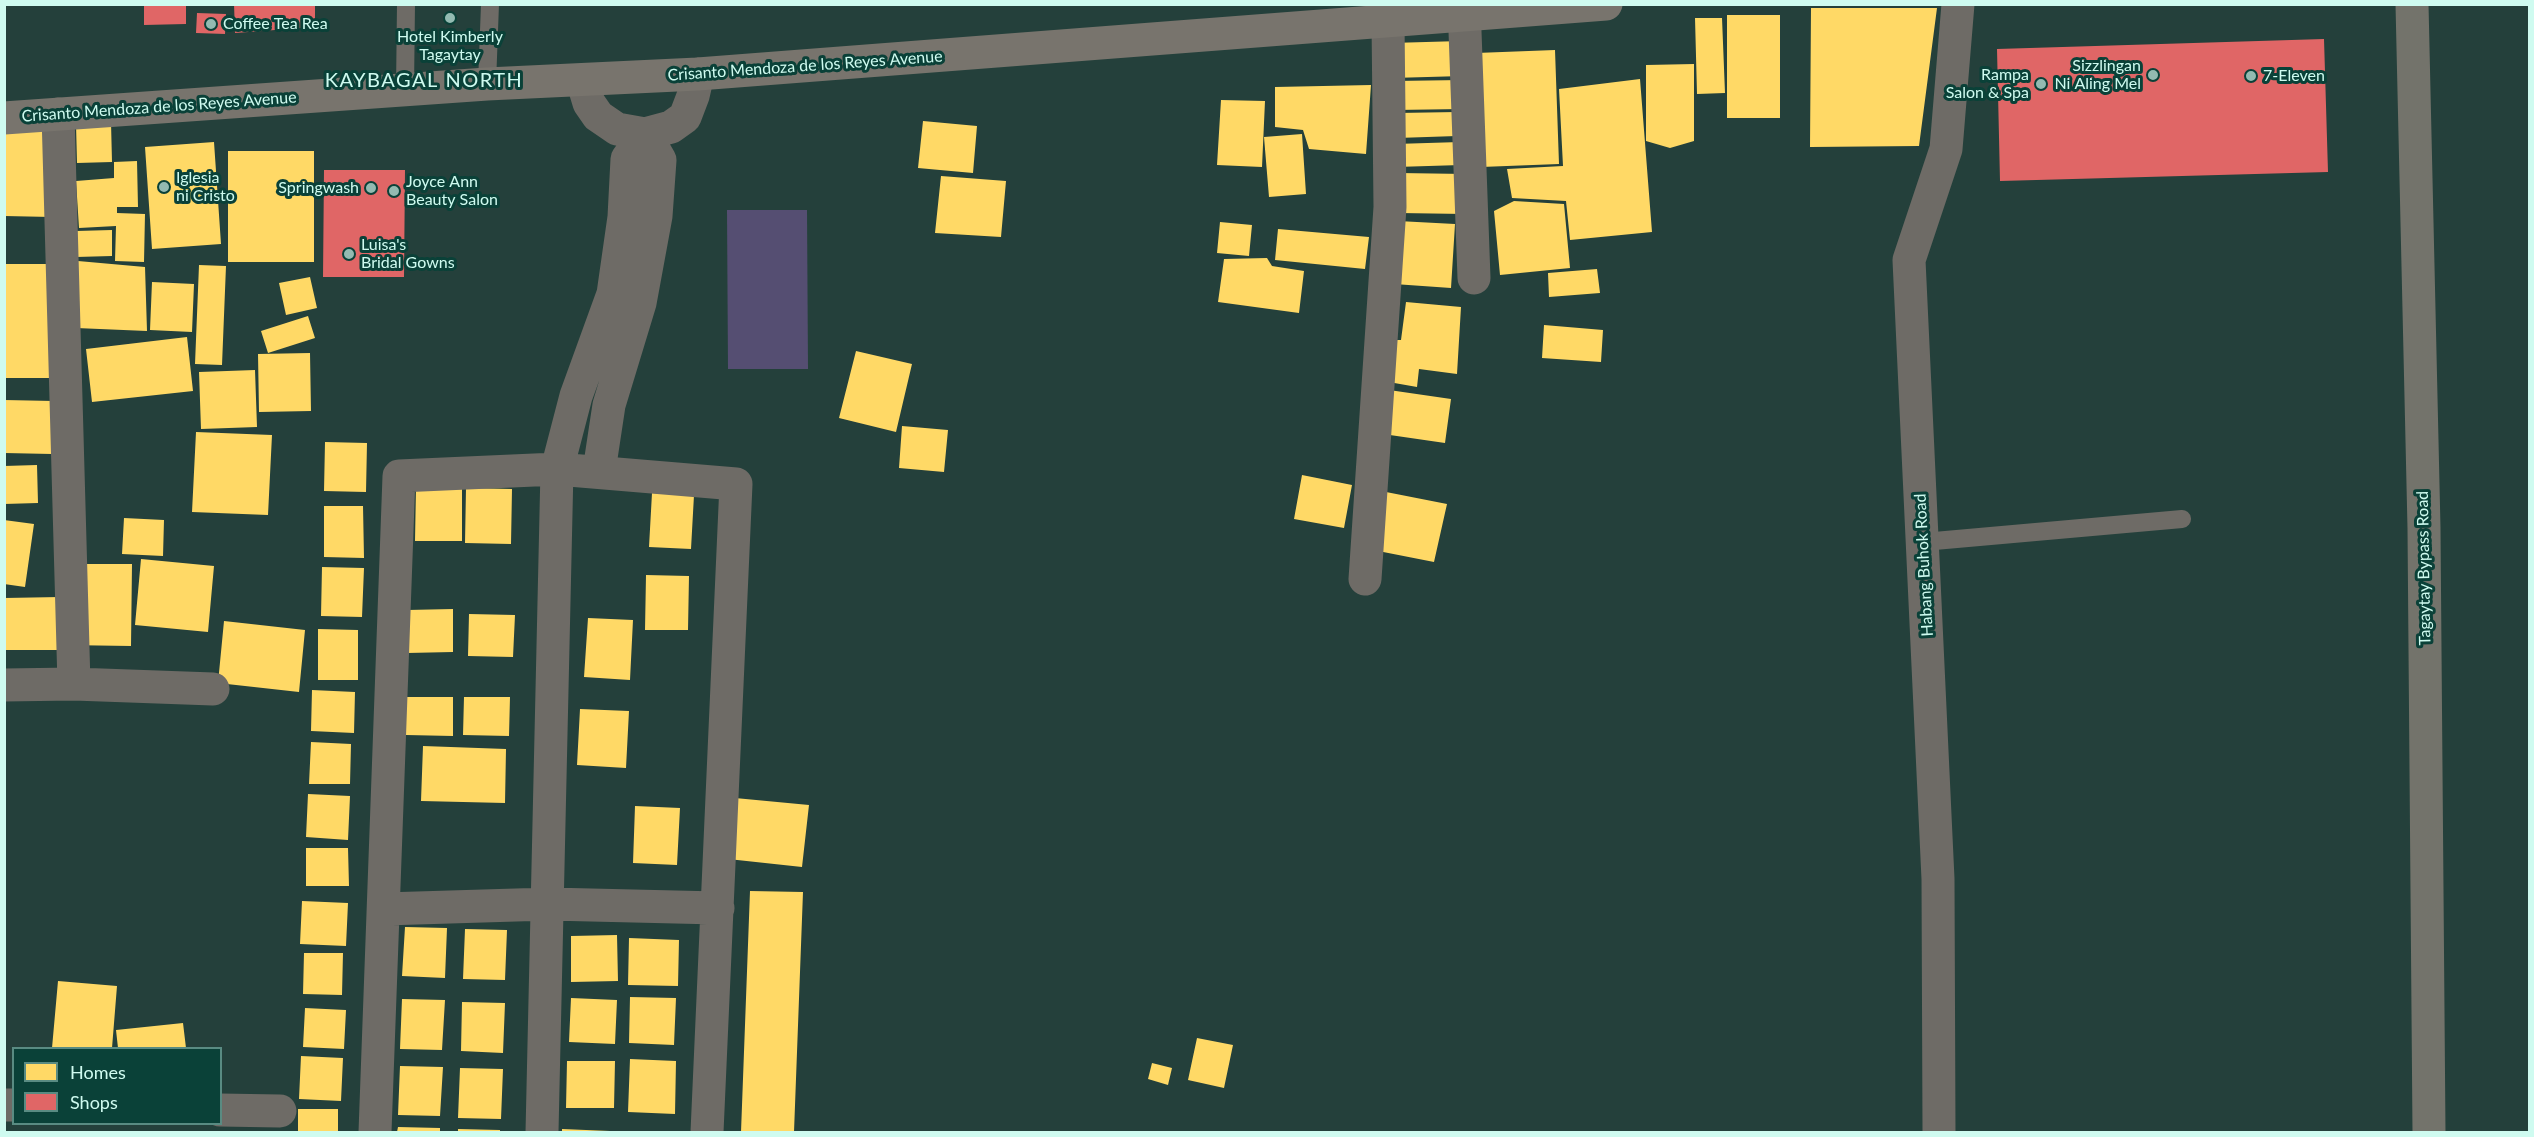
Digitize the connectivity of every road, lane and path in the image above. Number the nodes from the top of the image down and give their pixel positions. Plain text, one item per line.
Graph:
1 (406, 4) edge
2 (490, 4) edge
3 (1606, 4) edge
4 (1958, 4) edge
5 (2412, 4) edge
6 (1464, 10) edge
7 (1388, 22) junction
8 (698, 74) junction
9 (582, 80) junction
10 (487, 84) junction
11 (405, 90) junction
12 (58, 114) junction
13 (4, 118) edge
14 (645, 134) junction
15 (1474, 278) dead end
16 (557, 469) junction
17 (599, 471) junction
18 (2182, 519) dead end
19 (1923, 542) junction
20 (1365, 579) dead end
21 (74, 684) junction
22 (4, 685) edge
23 (213, 689) dead end
24 (549, 904) junction
25 (718, 908) junction
26 (384, 909) junction
27 (222, 1110) edge
28 (280, 1111) dead end
29 (375, 1132) edge
30 (543, 1132) edge
31 (707, 1132) edge
32 (1939, 1132) edge
33 (2429, 1132) edge

1 - 11 lane
2 - 10 lane
3 - 6 main road, Crisanto Mendoza de los Reyes Avenue
4 - 19 street, Habang Buhok Road
5 - 33 main road, Tagaytay Bypass Road
6 - 7 main road, Crisanto Mendoza de los Reyes Avenue
6 - 15 street
7 - 8 main road, Crisanto Mendoza de los Reyes Avenue
7 - 20 street
8 - 9 main road, Crisanto Mendoza de los Reyes Avenue
8 - 14 street
9 - 10 main road, Crisanto Mendoza de los Reyes Avenue
9 - 14 street
10 - 11 main road, Crisanto Mendoza de los Reyes Avenue
11 - 12 main road, Crisanto Mendoza de los Reyes Avenue
12 - 13 main road, Crisanto Mendoza de los Reyes Avenue
12 - 21 street
14 - 16 street
14 - 17 street
16 - 17 street
16 - 24 street
16 - 26 street
17 - 25 street
18 - 19 lane
19 - 32 street, Habang Buhok Road
21 - 22 street
21 - 23 street
24 - 25 street
24 - 26 street
24 - 30 street
25 - 31 street
26 - 29 street
27 - 28 street

